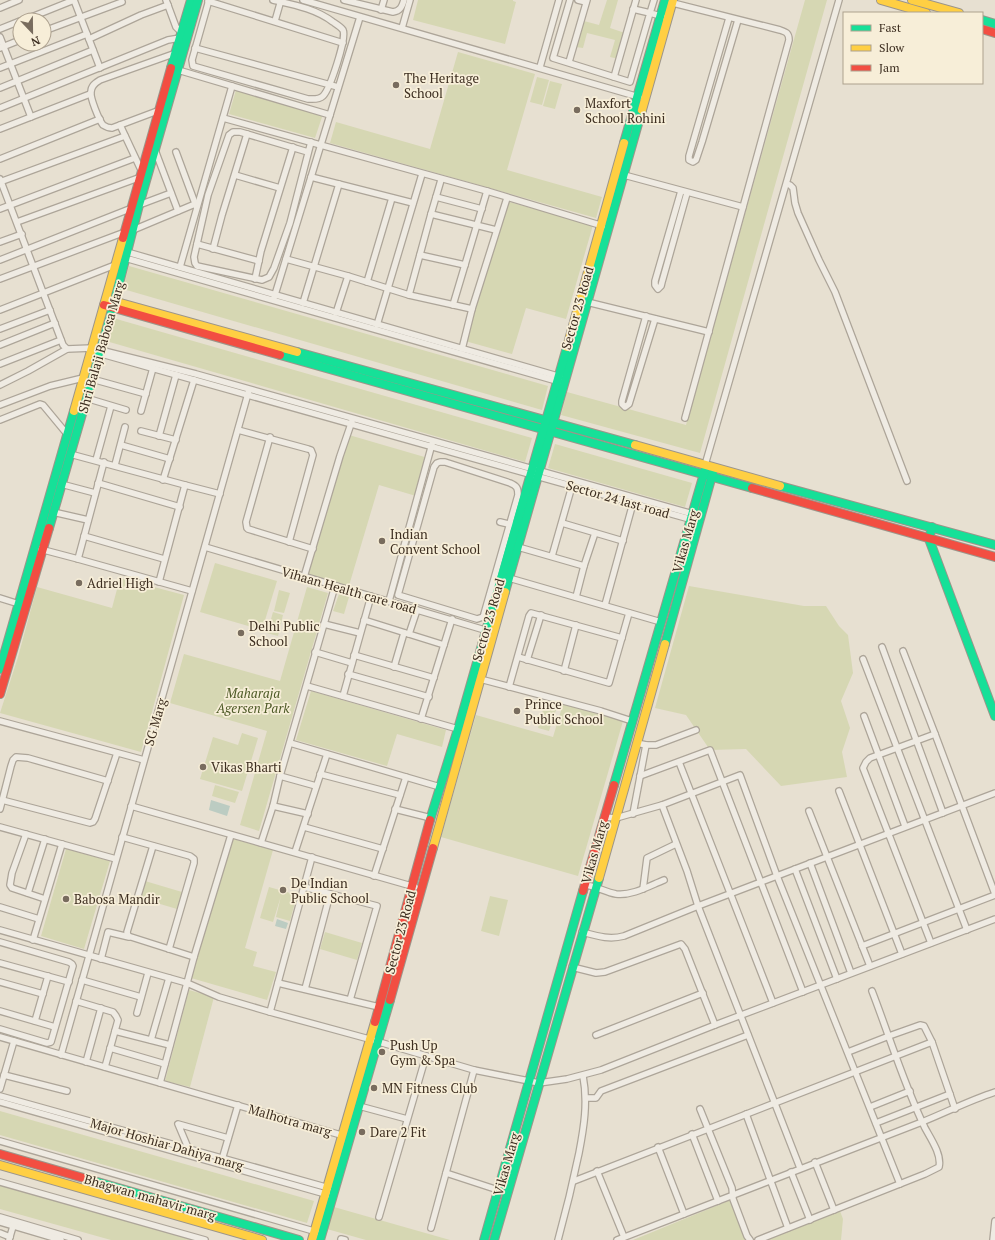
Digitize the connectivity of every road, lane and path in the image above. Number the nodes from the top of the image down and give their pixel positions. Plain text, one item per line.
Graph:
1 (19, 0) edge
2 (74, 0) edge
3 (191, 0) edge
4 (198, 0) edge
5 (208, 0) edge
6 (273, 0) edge
7 (304, 0) edge
8 (344, 0) edge
9 (384, 0) edge
10 (404, 0) edge
11 (410, 0) edge
12 (559, 0) edge
13 (570, 0) edge
14 (578, 0) edge
15 (636, 0) edge
16 (654, 0) edge
17 (839, 0) edge
18 (881, 0) edge
19 (912, 0) edge
20 (281, 1) edge
21 (587, 1) edge
22 (670, 1) edge
23 (122, 2) dead end
24 (167, 3) edge
25 (0, 8) edge
26 (633, 9) junction
27 (381, 10) junction
28 (44, 12) edge
29 (923, 12) edge
30 (955, 12) edge
31 (650, 13) junction
32 (360, 17) junction
33 (665, 17) junction
34 (81, 18) junction
35 (729, 18) junction
36 (738, 20) junction
37 (983, 20) edge
38 (275, 21) junction
39 (12, 24) edge
40 (995, 24) edge
41 (52, 28) edge
42 (402, 28) junction
43 (0, 29) edge
44 (983, 29) edge
45 (995, 33) edge
46 (88, 36) junction
47 (181, 36) junction
48 (0, 37) edge
49 (12, 43) edge
50 (343, 43) junction
51 (2, 47) edge
52 (195, 48) junction
53 (93, 50) junction
54 (176, 53) junction
55 (569, 62) junction
56 (10, 64) junction
57 (540, 67) junction
58 (0, 68) edge
59 (100, 68) junction
60 (178, 70) junction
61 (614, 77) junction
62 (17, 81) junction
63 (710, 84) junction
64 (329, 85) junction
65 (232, 86) junction
66 (338, 87) junction
67 (719, 87) junction
68 (0, 88) edge
69 (90, 94) junction
70 (24, 98) junction
71 (641, 98) junction
72 (0, 108) edge
73 (160, 110) junction
74 (330, 114) junction
75 (31, 117) junction
76 (223, 118) junction
77 (100, 119) junction
78 (120, 125) junction
79 (0, 129) edge
80 (247, 134) junction
81 (125, 136) junction
82 (694, 141) junction
83 (311, 142) junction
84 (702, 142) junction
85 (321, 145) junction
86 (293, 147) junction
87 (155, 150) junction
88 (176, 152) dead end
89 (308, 152) junction
90 (135, 158) junction
91 (0, 159) edge
92 (422, 174) junction
93 (141, 175) junction
94 (235, 175) junction
95 (624, 175) junction
96 (311, 177) junction
97 (441, 180) junction
98 (0, 181) edge
99 (339, 184) junction
100 (787, 184) junction
101 (280, 188) junction
102 (487, 191) junction
103 (681, 191) junction
104 (171, 193) junction
105 (687, 193) junction
106 (436, 197) junction
107 (392, 198) junction
108 (507, 198) junction
109 (413, 203) junction
110 (10, 206) junction
111 (135, 206) junction
112 (196, 206) junction
113 (743, 207) junction
114 (0, 209) edge
115 (482, 210) junction
116 (178, 211) junction
117 (430, 214) junction
118 (17, 222) junction
119 (477, 225) junction
120 (605, 226) junction
121 (496, 230) junction
122 (129, 231) junction
123 (22, 234) junction
124 (0, 242) edge
125 (197, 244) junction
126 (27, 249) junction
127 (213, 249) junction
128 (126, 255) junction
129 (420, 255) junction
130 (286, 259) junction
131 (0, 260) edge
132 (259, 261) junction
133 (116, 265) junction
134 (465, 265) junction
135 (34, 266) junction
136 (313, 266) junction
137 (180, 267) junction
138 (348, 276) junction
139 (0, 279) edge
140 (255, 279) junction
141 (367, 282) junction
142 (388, 288) junction
143 (44, 293) junction
144 (409, 295) junction
145 (274, 297) junction
146 (105, 302) junction
147 (587, 302) junction
148 (303, 303) junction
149 (114, 304) junction
150 (453, 305) junction
151 (472, 309) junction
152 (0, 310) edge
153 (50, 310) junction
154 (336, 312) junction
155 (646, 316) junction
156 (655, 319) junction
157 (55, 323) junction
158 (377, 325) junction
159 (0, 329) edge
160 (709, 332) junction
161 (61, 340) junction
162 (0, 345) edge
163 (67, 349) junction
164 (90, 349) junction
165 (462, 349) junction
166 (100, 352) junction
167 (0, 364) edge
168 (153, 368) junction
169 (176, 375) junction
170 (83, 378) junction
171 (92, 379) junction
172 (194, 380) junction
173 (561, 380) junction
174 (0, 385) edge
175 (249, 392) junction
176 (146, 394) junction
177 (86, 398) junction
178 (0, 405) edge
179 (111, 406) junction
180 (126, 410) dead end
181 (141, 411) dead end
182 (685, 418) dead end
183 (0, 420) edge
184 (352, 421) junction
185 (549, 422) junction
186 (125, 427) dead end
187 (238, 430) junction
188 (547, 430) junction
189 (142, 431) dead end
190 (67, 434) junction
191 (159, 436) junction
192 (270, 438) junction
193 (176, 440) junction
194 (432, 444) junction
195 (121, 445) junction
196 (70, 454) junction
197 (170, 459) junction
198 (96, 460) junction
199 (104, 462) junction
200 (115, 465) junction
201 (708, 466) junction
202 (535, 473) junction
203 (708, 476) junction
204 (163, 480) junction
205 (907, 481) dead end
206 (98, 483) junction
207 (61, 484) junction
208 (185, 486) junction
209 (572, 486) junction
210 (96, 493) junction
211 (220, 494) junction
212 (633, 503) junction
213 (180, 507) junction
214 (53, 512) junction
215 (696, 518) junction
216 (88, 520) junction
217 (500, 522) dead end
218 (562, 523) junction
219 (513, 525) junction
220 (932, 527) junction
221 (595, 533) junction
222 (84, 536) junction
223 (929, 539) junction
224 (623, 541) junction
225 (289, 542) junction
226 (995, 545) edge
227 (518, 546) junction
228 (205, 547) junction
229 (38, 549) junction
230 (312, 549) junction
231 (552, 556) junction
232 (995, 557) edge
233 (78, 559) junction
234 (164, 559) junction
235 (584, 566) junction
236 (304, 577) junction
237 (509, 578) junction
238 (159, 582) junction
239 (335, 586) junction
240 (192, 591) junction
241 (371, 596) junction
242 (576, 597) junction
243 (0, 598) edge
244 (388, 602) junction
245 (19, 604) junction
246 (605, 605) junction
247 (417, 610) junction
248 (629, 614) junction
249 (541, 615) junction
250 (364, 620) junction
251 (452, 620) junction
252 (661, 622) junction
253 (324, 624) junction
254 (576, 625) junction
255 (485, 631) junction
256 (494, 632) junction
257 (360, 633) junction
258 (407, 633) junction
259 (622, 638) junction
260 (444, 645) junction
261 (882, 647) dead end
262 (315, 652) junction
263 (903, 652) dead end
264 (354, 655) junction
265 (518, 658) junction
266 (863, 659) dead end
267 (527, 660) junction
268 (352, 663) junction
269 (3, 664) edge
270 (394, 667) junction
271 (564, 671) junction
272 (348, 674) junction
273 (434, 678) junction
274 (480, 679) junction
275 (306, 686) junction
276 (509, 687) junction
277 (0, 694) edge
278 (343, 696) junction
279 (429, 697) junction
280 (864, 716) dead end
281 (995, 716) edge
282 (422, 719) junction
283 (0, 721) edge
284 (632, 721) junction
285 (458, 729) junction
286 (696, 730) dead end
287 (935, 734) junction
288 (916, 742) junction
289 (290, 743) junction
290 (637, 743) junction
291 (646, 746) junction
292 (898, 748) junction
293 (117, 752) junction
294 (327, 754) junction
295 (879, 755) junction
296 (144, 760) junction
297 (679, 762) junction
298 (320, 774) junction
299 (280, 776) junction
300 (640, 776) junction
301 (406, 777) junction
302 (108, 781) junction
303 (722, 782) junction
304 (316, 786) junction
305 (440, 787) junction
306 (839, 791) dead end
307 (995, 793) edge
308 (691, 794) junction
309 (400, 795) junction
310 (2, 800) junction
311 (662, 805) junction
312 (131, 806) junction
313 (273, 806) junction
314 (962, 806) junction
315 (0, 809) edge
316 (395, 809) junction
317 (809, 811) dead end
318 (943, 812) junction
319 (308, 814) junction
320 (633, 814) junction
321 (431, 818) junction
322 (604, 818) junction
323 (616, 818) junction
324 (924, 820) junction
325 (906, 826) junction
326 (0, 827) edge
327 (304, 827) junction
328 (888, 833) junction
329 (26, 834) junction
330 (232, 835) junction
331 (122, 836) junction
332 (45, 839) junction
333 (261, 843) junction
334 (62, 844) junction
335 (676, 844) junction
336 (859, 845) junction
337 (153, 846) junction
338 (383, 849) junction
339 (295, 852) junction
340 (312, 857) junction
341 (827, 857) junction
342 (116, 859) junction
343 (810, 863) junction
344 (794, 869) junction
345 (374, 876) junction
346 (777, 876) junction
347 (664, 880) dead end
348 (760, 882) junction
349 (585, 884) junction
350 (412, 886) junction
351 (596, 886) junction
352 (304, 887) junction
353 (421, 889) junction
354 (643, 889) junction
355 (28, 894) junction
356 (330, 894) junction
357 (730, 894) junction
358 (995, 894) edge
359 (45, 898) junction
360 (698, 906) junction
361 (0, 907) edge
362 (959, 909) junction
363 (40, 919) junction
364 (995, 919) edge
365 (923, 922) junction
366 (0, 930) edge
367 (967, 930) junction
368 (582, 932) junction
369 (894, 934) junction
370 (129, 937) junction
371 (33, 940) junction
372 (0, 942) edge
373 (931, 944) junction
374 (862, 946) junction
375 (169, 949) junction
376 (902, 954) junction
377 (89, 956) junction
378 (194, 957) junction
379 (101, 959) junction
380 (0, 962) edge
381 (870, 966) junction
382 (572, 967) junction
383 (148, 973) junction
384 (851, 973) junction
385 (48, 976) junction
386 (169, 978) junction
387 (836, 979) junction
388 (82, 980) junction
389 (0, 982) edge
390 (69, 982) junction
391 (187, 983) junction
392 (278, 983) junction
393 (821, 985) junction
394 (305, 989) junction
395 (872, 991) dead end
396 (803, 992) junction
397 (703, 993) junction
398 (43, 994) junction
399 (141, 997) junction
400 (350, 1000) junction
401 (76, 1001) junction
402 (773, 1003) junction
403 (379, 1007) junction
404 (101, 1008) junction
405 (0, 1011) edge
406 (270, 1012) junction
407 (137, 1013) dead end
408 (740, 1016) junction
409 (35, 1021) junction
410 (715, 1025) junction
411 (56, 1027) junction
412 (0, 1029) edge
413 (115, 1031) junction
414 (21, 1035) junction
415 (596, 1035) dead end
416 (748, 1035) junction
417 (889, 1036) junction
418 (0, 1037) edge
419 (369, 1039) junction
420 (151, 1040) junction
421 (377, 1041) junction
422 (16, 1042) junction
423 (932, 1042) junction
424 (170, 1045) junction
425 (110, 1048) junction
426 (848, 1052) junction
427 (60, 1055) junction
428 (426, 1056) junction
429 (896, 1056) junction
430 (86, 1062) junction
431 (165, 1064) junction
432 (105, 1067) junction
433 (474, 1070) junction
434 (856, 1072) junction
435 (4, 1075) junction
436 (583, 1076) junction
437 (529, 1082) junction
438 (160, 1083) junction
439 (540, 1083) junction
440 (0, 1089) edge
441 (67, 1091) dead end
442 (910, 1091) junction
443 (995, 1092) edge
444 (950, 1094) junction
445 (0, 1096) edge
446 (586, 1098) junction
447 (0, 1102) edge
448 (774, 1103) junction
449 (238, 1105) junction
450 (359, 1106) junction
451 (870, 1107) junction
452 (916, 1107) junction
453 (700, 1109) dead end
454 (955, 1109) junction
455 (746, 1114) junction
456 (407, 1119) junction
457 (922, 1122) junction
458 (876, 1123) junction
459 (708, 1128) junction
460 (692, 1134) junction
461 (342, 1135) junction
462 (882, 1137) junction
463 (228, 1138) junction
464 (0, 1141) edge
465 (658, 1148) junction
466 (188, 1150) junction
467 (0, 1154) edge
468 (221, 1162) junction
469 (815, 1162) junction
470 (29, 1163) junction
471 (0, 1165) edge
472 (800, 1168) junction
473 (597, 1171) junction
474 (26, 1172) junction
475 (791, 1172) junction
476 (446, 1173) junction
477 (770, 1180) junction
478 (574, 1181) junction
479 (0, 1182) edge
480 (900, 1184) junction
481 (498, 1190) junction
482 (330, 1192) junction
483 (733, 1195) junction
484 (718, 1200) junction
485 (834, 1210) junction
486 (684, 1214) junction
487 (0, 1217) edge
488 (379, 1217) dead end
489 (810, 1220) junction
490 (995, 1221) edge
491 (0, 1222) edge
492 (14, 1224) junction
493 (431, 1228) dead end
494 (788, 1228) junction
495 (0, 1234) edge
496 (319, 1235) edge
497 (624, 1237) junction
498 (10, 1238) edge
499 (61, 1240) edge
500 (78, 1240) edge
501 (205, 1240) edge
502 (262, 1240) edge
503 (299, 1240) edge
504 (312, 1240) edge
505 (484, 1240) edge
506 (494, 1240) edge
507 (558, 1240) edge
508 (616, 1240) edge
509 (750, 1240) edge
510 (758, 1240) edge
511 (993, 1240) edge

1 - 25 street
2 - 28 street
2 - 34 street
3 - 47 street, Shri Balaji Babosa Marg
4 - 60 street, Shri Balaji Babosa Marg
5 - 38 street
5 - 52 street
6 - 20 street
7 - 32 street
8 - 27 street
9 - 27 street
10 - 27 street
11 - 42 street
12 - 57 street
13 - 55 street
14 - 21 street
15 - 26 street
16 - 31 street
17 - 100 street
18 - 29 street
19 - 30 street
20 - 38 street
20 - 50 street
21 - 55 street
22 - 33 street, Sector 23 Road
22 - 35 street
23 - 34 street
24 - 46 street
24 - 47 street
26 - 31 street
26 - 61 street
31 - 33 street
31 - 61 street
32 - 42 street
32 - 66 street
33 - 71 street, Sector 23 Road
34 - 41 street
34 - 46 street
35 - 36 street
35 - 63 street
36 - 67 street
36 - 113 street
37 - 40 street
38 - 50 street
39 - 43 street
42 - 57 street
44 - 45 street
46 - 53 street
46 - 56 street
47 - 54 street, Shri Balaji Babosa Marg
47 - 59 street
48 - 51 street
49 - 51 street
50 - 64 street
51 - 56 street
52 - 64 street
52 - 64 street
53 - 59 street
53 - 62 street
54 - 69 street
54 - 73 street, Shri Balaji Babosa Marg
55 - 61 street
56 - 58 street
56 - 62 street
57 - 71 street
59 - 70 street
60 - 65 street
60 - 87 street, Shri Balaji Babosa Marg
62 - 68 street
62 - 70 street
63 - 67 street
63 - 82 street
64 - 66 street
65 - 74 street
65 - 76 street
66 - 74 street
67 - 84 street
69 - 75 street
69 - 77 street
70 - 72 street
70 - 75 street
71 - 95 street, Sector 23 Road
71 - 120 street, Sector 23 Road
73 - 78 street
73 - 93 street, Shri Balaji Babosa Marg
74 - 85 street
75 - 79 street
76 - 83 street
76 - 112 street
77 - 78 street
77 - 91 street
78 - 81 street
80 - 86 street
80 - 94 street
80 - 125 street
81 - 90 street
81 - 98 street
82 - 84 street
82 - 84 street
83 - 85 street
83 - 89 street
85 - 92 street
85 - 96 street
86 - 89 street
86 - 101 street
87 - 104 street
87 - 111 street, Shri Balaji Babosa Marg
88 - 112 street
89 - 140 street
90 - 93 street
90 - 110 street
92 - 97 street
92 - 109 street
93 - 111 street, Shri Balaji Babosa Marg
93 - 118 street
94 - 101 street
94 - 127 street
95 - 103 street
95 - 120 street, Sector 23 Road
96 - 99 street
96 - 130 street
97 - 102 street
97 - 106 street
98 - 110 street
99 - 107 street
99 - 136 street
100 - 201 street
100 - 205 street
101 - 132 street
102 - 108 street
102 - 115 street
103 - 105 street
103 - 105 street
104 - 111 street
104 - 116 street
105 - 113 street
106 - 115 street
106 - 117 street
107 - 109 street
107 - 141 street
108 - 120 street
108 - 121 street
109 - 142 street
110 - 114 street
110 - 118 street
111 - 122 street, Shri Balaji Babosa Marg
111 - 126 street
112 - 116 street
112 - 137 street
113 - 160 street
115 - 119 street
116 - 122 street
117 - 119 street
117 - 129 street
118 - 123 street
119 - 121 street
119 - 134 street
120 - 147 street, Sector 23 Road
120 - 173 street, Sector 23 Road
121 - 151 street
122 - 128 street, Shri Balaji Babosa Marg
122 - 133 street, Shri Balaji Babosa Marg
122 - 135 street
123 - 124 street
123 - 126 street
125 - 127 street
125 - 140 street
126 - 131 street
126 - 135 street
127 - 132 street
128 - 137 street
128 - 145 street
128 - 149 street, Shri Balaji Babosa Marg
129 - 134 street
129 - 144 street
130 - 136 street
130 - 145 street
132 - 140 street
133 - 143 street
133 - 146 street, Shri Balaji Babosa Marg
134 - 150 street
135 - 139 street
135 - 143 street
136 - 138 street
136 - 148 street
137 - 145 street
138 - 141 street
138 - 154 street
141 - 142 street
142 - 144 street
142 - 158 street
143 - 152 street
143 - 153 street
144 - 150 street
145 - 148 street
145 - 173 street
146 - 149 street
146 - 164 street, Shri Balaji Babosa Marg
147 - 155 street
147 - 173 street, Sector 23 Road
148 - 154 street
149 - 166 street, Shri Balaji Babosa Marg
149 - 185 street
149 - 188 street
150 - 151 street
151 - 165 street
153 - 157 street
153 - 159 street
154 - 158 street
155 - 156 street
155 - 156 street
156 - 160 street
157 - 161 street
157 - 162 street
158 - 165 street
160 - 182 street
161 - 163 street
161 - 167 street
163 - 164 street
163 - 174 street
164 - 166 street
164 - 170 street, Shri Balaji Babosa Marg
165 - 173 street
166 - 168 street
166 - 171 street, Shri Balaji Babosa Marg
166 - 175 street
168 - 169 street
168 - 176 street
169 - 172 street
169 - 191 street
170 - 178 street
170 - 190 street, Shri Balaji Babosa Marg
171 - 176 street
171 - 177 street, Shri Balaji Babosa Marg
172 - 175 street
172 - 193 street
173 - 185 street, Sector 23 Road
175 - 184 street
175 - 187 street, SG Marg
176 - 181 street
177 - 179 street
177 - 196 street, Shri Balaji Babosa Marg
179 - 180 street
179 - 198 street
183 - 190 street
184 - 194 street
184 - 230 street
185 - 188 street, Sector 23 Road
185 - 201 street
186 - 195 street
187 - 192 street
187 - 211 street, SG Marg
188 - 202 street, Sector 23 Road
188 - 203 street
189 - 191 street
190 - 229 street, Shri Balaji Babosa Marg
191 - 193 street
192 - 225 street
192 - 225 street
193 - 197 street
194 - 202 street
194 - 244 street
195 - 197 street
195 - 200 street
196 - 198 street
196 - 207 street, Shri Balaji Babosa Marg
197 - 204 street
198 - 199 street
199 - 200 street
199 - 206 street
200 - 204 street
201 - 203 street, Vikas Marg
201 - 220 street
202 - 209 street, Sector 24 last road
202 - 215 street, Sector 24 last road
202 - 219 street, Sector 23 Road
202 - 227 street, Sector 23 Road
203 - 215 street, Vikas Marg
203 - 223 street
204 - 208 street
206 - 210 street
206 - 213 street
207 - 210 street
207 - 214 street, Shri Balaji Babosa Marg
208 - 211 street
208 - 213 street
209 - 212 street, Sector 24 last road
209 - 218 street
210 - 216 street
211 - 228 street, SG Marg
212 - 215 street, Sector 24 last road
212 - 224 street
213 - 234 street
214 - 216 street
214 - 229 street, Shri Balaji Babosa Marg
215 - 252 street, Vikas Marg
215 - 290 street, Vikas Marg
216 - 222 street
217 - 219 street
218 - 221 street
218 - 231 street
219 - 219 street
219 - 255 street, Sector 23 Road
220 - 223 street
220 - 226 street
221 - 224 street
221 - 235 street
222 - 233 street
222 - 234 street
223 - 232 street
223 - 281 street
224 - 246 street
225 - 230 street
227 - 231 street
227 - 237 street, Sector 23 Road
228 - 236 street, Vihaan Health care road
228 - 240 street, SG Marg
229 - 233 street
229 - 245 street, Shri Balaji Babosa Marg
229 - 269 street, Shri Balaji Babosa Marg
230 - 236 street
231 - 235 street
233 - 238 street
234 - 238 street
235 - 242 street
236 - 239 street, Vihaan Health care road
237 - 242 street
237 - 256 street, Sector 23 Road
238 - 240 street
239 - 241 street, Vihaan Health care road
239 - 253 street
240 - 296 street, SG Marg
241 - 244 street, Vihaan Health care road
241 - 250 street
242 - 246 street
243 - 245 street
244 - 247 street, Vihaan Health care road
245 - 269 street, Shri Balaji Babosa Marg
246 - 248 street
247 - 251 street, Vihaan Health care road
247 - 258 street
248 - 252 street
248 - 259 street
249 - 254 street
249 - 265 street
249 - 267 street
250 - 257 street
250 - 258 street
251 - 255 street, Vihaan Health care road
251 - 260 street
252 - 284 street, Vikas Marg
253 - 257 street
253 - 262 street
254 - 259 street
254 - 271 street
255 - 256 street, Vihaan Health care road
255 - 285 street, Sector 23 Road
256 - 274 street, Sector 23 Road
257 - 264 street
258 - 260 street
258 - 270 street
259 - 271 street
260 - 273 street
261 - 288 street
262 - 268 street
262 - 275 street
263 - 287 street
264 - 268 street
264 - 270 street
265 - 267 street
265 - 276 street
266 - 292 street
267 - 271 street
268 - 272 street
269 - 277 street, Shri Balaji Babosa Marg
270 - 273 street
272 - 278 street
272 - 279 street
273 - 279 street
274 - 276 street
274 - 353 street, Sector 23 Road
275 - 278 street
275 - 289 street
276 - 284 street
278 - 282 street
279 - 282 street
280 - 295 street
282 - 285 street
283 - 293 street
284 - 322 street, Vikas Marg
285 - 305 street, Sector 23 Road
286 - 291 street
287 - 288 street
287 - 314 street
288 - 292 street
288 - 318 street
289 - 294 street
289 - 299 street
290 - 291 street
290 - 323 street, Vikas Marg
291 - 300 street
292 - 295 street
292 - 324 street
293 - 296 street
293 - 302 street
294 - 298 street
294 - 301 street
295 - 325 street
295 - 328 street
296 - 312 street, SG Marg
297 - 300 street
297 - 303 street
297 - 308 street
298 - 304 street
298 - 309 street
299 - 304 street
299 - 313 street
300 - 320 street
301 - 305 street
301 - 309 street
302 - 310 street
302 - 310 street
303 - 308 street
303 - 346 street
303 - 348 street
304 - 319 street
305 - 321 street, Sector 23 Road
306 - 336 street
307 - 314 street
308 - 311 street
308 - 357 street
309 - 316 street
310 - 315 street
311 - 320 street
311 - 335 street
312 - 330 street
312 - 331 street, SG Marg
313 - 319 street
313 - 333 street
314 - 318 street
314 - 358 street
316 - 321 street
316 - 338 street
317 - 341 street
318 - 324 street
319 - 327 street
320 - 323 street
321 - 350 street, Sector 23 Road
322 - 323 street
322 - 349 street, Vikas Marg
323 - 351 street, Vikas Marg
324 - 325 street
324 - 362 street
325 - 328 street
326 - 329 street
327 - 338 street
327 - 339 street
328 - 336 street
328 - 365 street
329 - 332 street
329 - 355 street
330 - 333 street
330 - 378 street
331 - 337 street
331 - 342 street, SG Marg
332 - 334 street
332 - 355 street
333 - 339 street
334 - 342 street
334 - 359 street
335 - 354 street
335 - 360 street
336 - 341 street
336 - 369 street
337 - 370 street
337 - 375 street
338 - 345 street
339 - 340 street
340 - 345 street
340 - 352 street
341 - 343 street
341 - 374 street
342 - 377 street, SG Marg
343 - 344 street
343 - 384 street
344 - 346 street
344 - 387 street
345 - 350 street
346 - 348 street
346 - 393 street
347 - 354 street
348 - 357 street
348 - 396 street
349 - 351 street
349 - 437 street, Vikas Marg
350 - 353 street
350 - 403 street, Sector 23 Road
351 - 354 street
351 - 368 street, Vikas Marg
352 - 356 street
352 - 392 street
353 - 421 street, Sector 23 Road
355 - 359 street
356 - 394 street
356 - 400 street
357 - 360 street
357 - 402 street
358 - 362 street
359 - 363 street
360 - 368 street
360 - 408 street
361 - 363 street
362 - 365 street
362 - 367 street
363 - 371 street
364 - 367 street
365 - 369 street
365 - 373 street
366 - 371 street
367 - 373 street
368 - 382 street, Vikas Marg
369 - 374 street
369 - 376 street
370 - 375 street
370 - 379 street
371 - 377 street
372 - 390 street
373 - 376 street
374 - 381 street
375 - 378 street
376 - 381 street
377 - 379 street
377 - 388 street, SG Marg
378 - 391 street
379 - 383 street
380 - 385 street
381 - 384 street
382 - 397 street
382 - 439 street, Vikas Marg
383 - 386 street
383 - 399 street
384 - 387 street
385 - 390 street
385 - 398 street
386 - 391 street
386 - 420 street
387 - 393 street
388 - 399 street
388 - 401 street, SG Marg
389 - 398 street
390 - 411 street
391 - 406 street
391 - 424 street
392 - 394 street
392 - 406 street
393 - 396 street
393 - 426 street
394 - 400 street
395 - 417 street
396 - 402 street
397 - 410 street
397 - 415 street
398 - 409 street
399 - 407 street
400 - 403 street
401 - 404 street
401 - 427 street, SG Marg
402 - 408 street
403 - 419 street, Sector 23 Road
404 - 413 street
404 - 430 street
405 - 409 street
406 - 419 street
408 - 410 street
408 - 416 street
409 - 411 street
410 - 436 street
411 - 414 street
412 - 414 street
413 - 420 street
413 - 425 street
414 - 422 street
416 - 446 street
416 - 448 street
417 - 423 street
417 - 426 street
417 - 429 street
418 - 422 street, Malhotra marg
419 - 421 street
419 - 461 street, Sector 23 Road
420 - 424 street
421 - 428 street
421 - 450 street, Sector 23 Road
422 - 427 street, Malhotra marg
422 - 435 street
423 - 429 street
423 - 444 street
424 - 431 street
425 - 431 street
425 - 432 street
426 - 434 street
427 - 430 street, Malhotra marg
428 - 433 street
428 - 456 street
429 - 434 street
429 - 442 street
430 - 432 street, Malhotra marg
431 - 438 street
432 - 438 street, Malhotra marg
433 - 437 street
433 - 476 street
434 - 448 street
434 - 451 street
435 - 440 street
435 - 441 street
436 - 439 street
436 - 446 street
437 - 439 street
437 - 481 street, Vikas Marg
438 - 449 street, Malhotra marg
439 - 506 street, Vikas Marg
442 - 451 street
442 - 452 street
443 - 454 street
444 - 452 street
444 - 454 street
445 - 466 street, Major Hoshiar Dahiya marg
446 - 478 street
447 - 468 street, Major Hoshiar Dahiya marg
448 - 455 street
448 - 472 street
449 - 461 street, Malhotra marg
449 - 463 street
450 - 456 street
450 - 482 street, Sector 23 Road
451 - 458 street
452 - 457 street
452 - 458 street
453 - 459 street
454 - 457 street
455 - 459 street
455 - 477 street
456 - 488 street
457 - 462 street
457 - 480 street
458 - 462 street
459 - 460 street
459 - 483 street
460 - 465 street
460 - 484 street
461 - 482 street, Sector 23 Road
462 - 469 street
462 - 480 street
463 - 466 street
463 - 468 street
464 - 496 street
465 - 473 street
465 - 486 street
466 - 468 street, Major Hoshiar Dahiya marg
467 - 470 street, Bhagwan mahavir marg
468 - 482 street, Major Hoshiar Dahiya marg
469 - 472 street
469 - 485 street
470 - 474 street
470 - 503 street, Bhagwan mahavir marg
471 - 474 street, Bhagwan mahavir marg
472 - 475 street
473 - 478 street
473 - 497 street
474 - 502 street, Bhagwan mahavir marg
475 - 477 street
475 - 489 street
476 - 481 street
476 - 493 street
477 - 483 street
477 - 494 street
478 - 507 street
479 - 501 street
480 - 485 street
481 - 505 street, Vikas Marg
482 - 496 street, Sector 23 Road
483 - 484 street
483 - 509 street
484 - 486 street
485 - 489 street
486 - 497 street
487 - 492 street
489 - 494 street
490 - 511 street
491 - 492 street
492 - 498 street
492 - 499 street
492 - 500 street
494 - 510 street
495 - 498 street
496 - 504 street, Sector 23 Road
497 - 508 street

